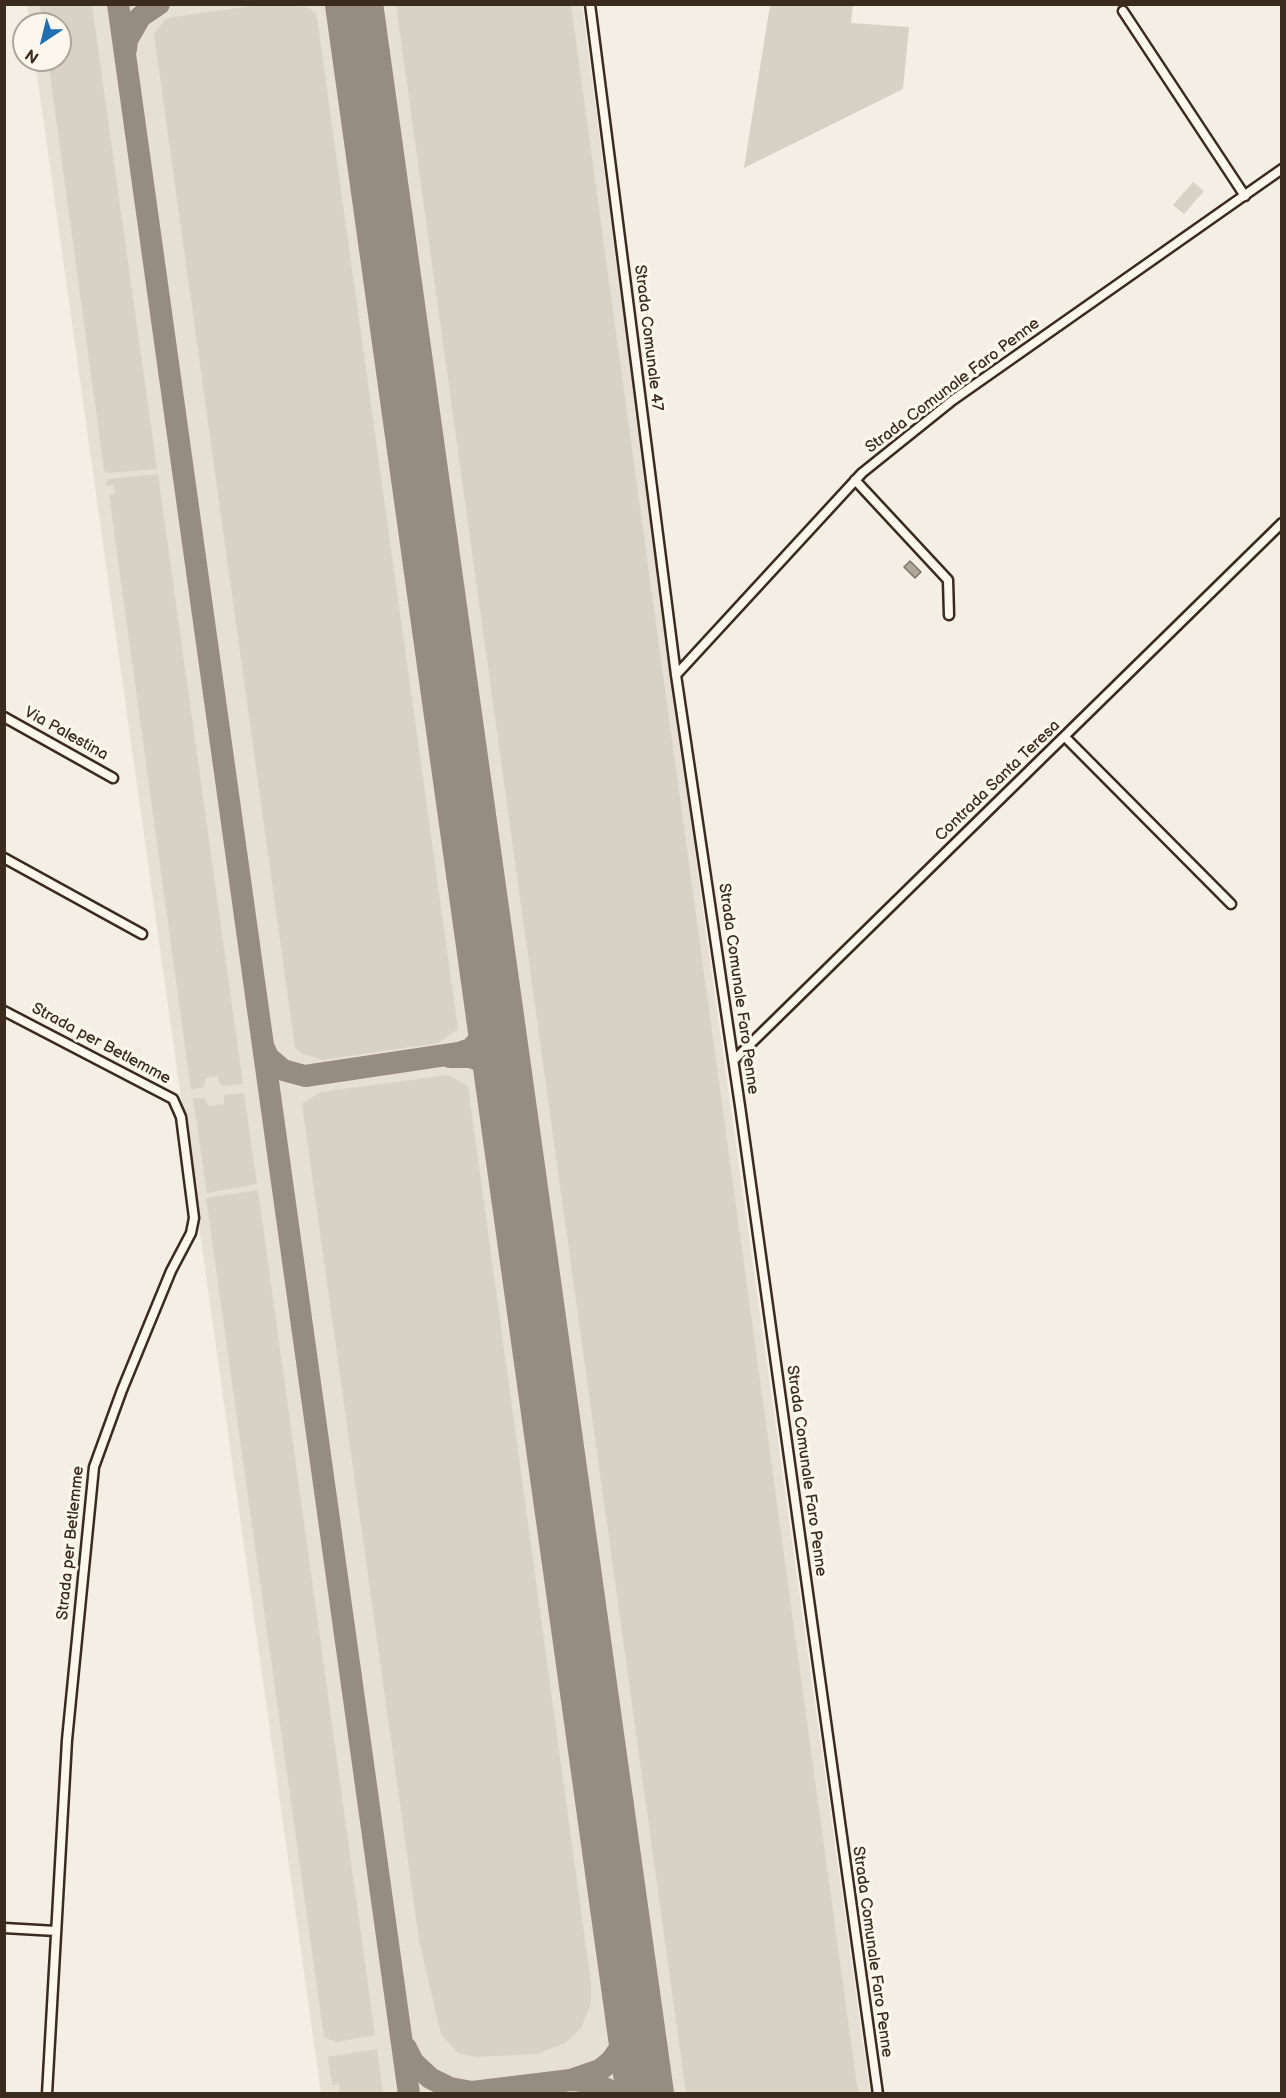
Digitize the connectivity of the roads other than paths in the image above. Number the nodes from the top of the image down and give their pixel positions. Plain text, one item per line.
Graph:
1 (590, 4) edge
2 (1123, 11) dead end
3 (1281, 169) edge
4 (1245, 196) junction
5 (855, 480) junction
6 (1281, 523) edge
7 (949, 615) dead end
8 (676, 675) junction
9 (4, 717) edge
10 (1065, 737) junction
11 (113, 778) dead end
12 (4, 858) edge
13 (1232, 904) dead end
14 (142, 934) dead end
15 (4, 1011) edge
16 (734, 1060) junction
17 (4, 1928) edge
18 (56, 1931) junction
19 (46, 2094) edge
20 (878, 2094) edge

1 - 8 street, Strada Comunale 47
2 - 4 street
3 - 4 street, Strada Comunale Faro Penne
4 - 5 street, Strada Comunale Faro Penne
5 - 7 street
5 - 8 street, Strada Comunale Faro Penne
6 - 10 street, Contrada Santa Teresa
8 - 16 street, Strada Comunale Faro Penne
9 - 11 street, Via Palestina
10 - 13 street
10 - 16 street, Contrada Santa Teresa
12 - 14 street
15 - 18 street, Strada per Betlemme
16 - 20 street, Strada Comunale Faro Penne
17 - 18 street
18 - 19 street, Strada per Betlemme

